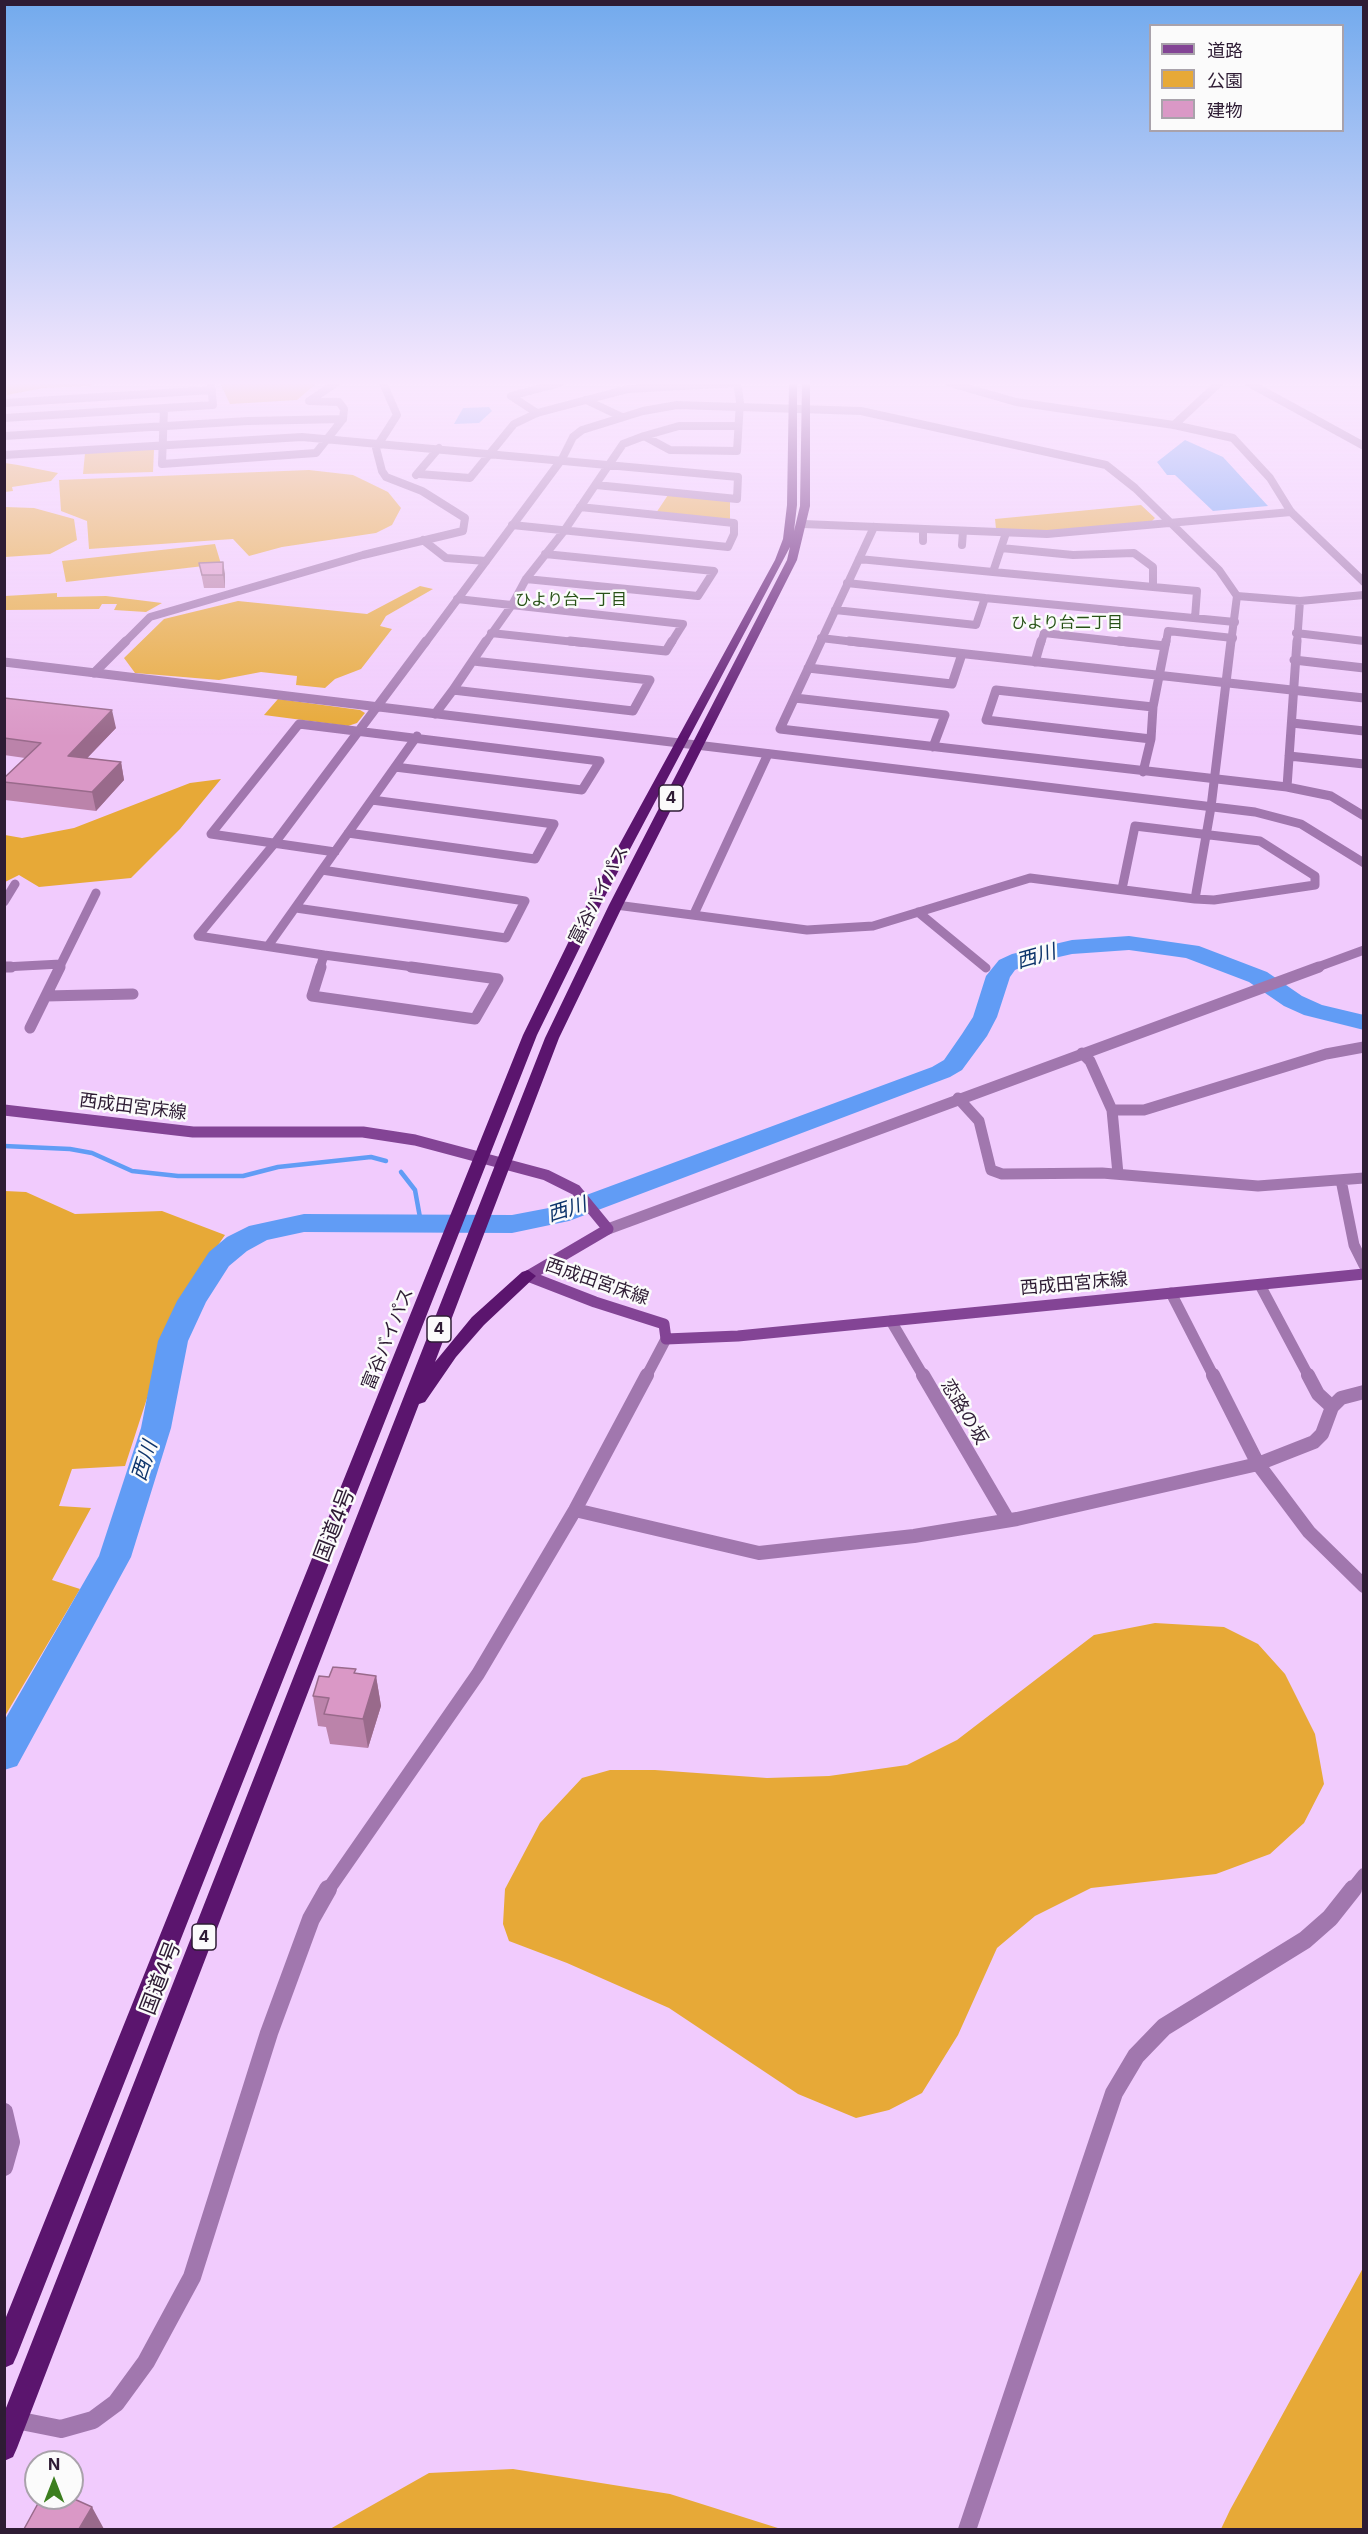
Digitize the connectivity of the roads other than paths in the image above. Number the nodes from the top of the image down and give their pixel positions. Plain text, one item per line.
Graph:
1 (438, 501) edge
2 (530, 501) edge
3 (584, 501) edge
4 (792, 501) edge
5 (805, 501) edge
6 (1147, 501) edge
7 (1285, 501) edge
8 (580, 507) junction
9 (1292, 512) junction
10 (803, 524) junction
11 (1171, 524) junction
12 (512, 525) junction
13 (874, 527) junction
14 (922, 529) junction
15 (564, 531) junction
16 (963, 531) junction
17 (1006, 533) junction
18 (423, 540) junction
19 (923, 541) dead end
20 (962, 546) dead end
21 (1001, 548) junction
22 (545, 554) junction
23 (859, 559) junction
24 (486, 561) junction
25 (993, 572) junction
26 (526, 579) junction
27 (1364, 582) edge
28 (847, 583) junction
29 (1153, 587) junction
30 (1364, 595) edge
31 (1237, 596) junction
32 (985, 598) junction
33 (457, 599) junction
34 (1300, 602) junction
35 (512, 605) junction
36 (834, 610) junction
37 (1195, 618) junction
38 (1235, 622) junction
39 (491, 633) junction
40 (1296, 633) junction
41 (821, 638) junction
42 (1233, 638) junction
43 (1364, 640) edge
44 (1166, 646) junction
45 (962, 654) junction
46 (1294, 660) junction
47 (473, 661) junction
48 (4, 662) edge
49 (1035, 662) junction
50 (808, 668) junction
51 (1364, 668) edge
52 (94, 673) junction
53 (1161, 675) junction
54 (1228, 682) junction
55 (453, 690) junction
56 (1294, 690) junction
57 (795, 698) junction
58 (1364, 698) edge
59 (1153, 707) junction
60 (376, 708) junction
61 (435, 714) junction
62 (1292, 723) junction
63 (357, 730) junction
64 (1364, 731) edge
65 (417, 736) junction
66 (1151, 739) junction
67 (680, 744) junction
68 (698, 746) junction
69 (933, 747) junction
70 (768, 754) junction
71 (1289, 756) junction
72 (1364, 764) edge
73 (395, 767) junction
74 (1143, 772) junction
75 (1216, 780) junction
76 (1287, 787) junction
77 (372, 800) junction
78 (1211, 807) junction
79 (1364, 816) edge
80 (348, 833) junction
81 (1207, 834) junction
82 (274, 844) junction
83 (335, 852) junction
84 (1364, 863) edge
85 (322, 870) junction
86 (15, 884) dead end
87 (1122, 889) junction
88 (96, 893) dead end
89 (1195, 898) junction
90 (4, 902) edge
91 (616, 905) junction
92 (296, 908) junction
93 (918, 912) junction
94 (694, 914) junction
95 (268, 946) junction
96 (1364, 950) edge
97 (324, 955) junction
98 (61, 964) junction
99 (4, 967) edge
100 (986, 968) dead end
101 (134, 994) dead end
102 (46, 996) junction
103 (30, 1028) dead end
104 (1364, 1047) edge
105 (1082, 1053) junction
106 (958, 1098) junction
107 (4, 1110) edge
108 (1112, 1110) junction
109 (480, 1158) junction
110 (504, 1164) junction
111 (1118, 1173) junction
112 (1364, 1178) edge
113 (1341, 1180) junction
114 (604, 1224) junction
115 (1364, 1265) edge
116 (1364, 1274) edge
117 (528, 1276) junction
118 (1260, 1285) junction
119 (1171, 1293) junction
120 (891, 1321) junction
121 (666, 1339) junction
122 (1364, 1392) edge
123 (1332, 1407) junction
124 (376, 1419) joint
125 (400, 1425) junction
126 (1258, 1464) junction
127 (575, 1510) junction
128 (1008, 1521) junction
129 (1364, 1586) edge
130 (1364, 1875) edge
131 (4, 2112) edge
132 (4, 2167) edge
133 (4, 2355) edge
134 (10, 2418) edge
135 (4, 2448) edge
136 (968, 2529) edge

1 - 18 street
2 - 12 street
3 - 8 street
4 - 67 highway, 富谷バイパス / 4
5 - 10 highway, 富谷バイパス / 4
6 - 11 street
7 - 9 street
8 - 15 street
8 - 15 street
9 - 11 street
9 - 27 street
10 - 13 street
10 - 68 highway, 富谷バイパス / 4
11 - 17 street
11 - 31 street
12 - 15 street
12 - 24 street
13 - 14 street
13 - 23 street
14 - 16 street
14 - 19 street
15 - 22 street
16 - 17 street
16 - 20 street
17 - 21 street
18 - 24 street
18 - 52 street
21 - 25 street
21 - 29 street
22 - 26 street
22 - 26 street
23 - 25 street
23 - 28 street
24 - 33 street
25 - 29 street
26 - 35 street
28 - 32 street
28 - 36 street
29 - 37 street
30 - 34 street
31 - 34 street
31 - 38 street
32 - 36 street
32 - 37 street
33 - 35 street
33 - 60 street
34 - 40 street
35 - 39 street
35 - 39 street
36 - 41 street
37 - 38 street
38 - 42 street
39 - 47 street
40 - 43 street
40 - 46 street
41 - 45 street
41 - 50 street
42 - 44 street
42 - 54 street
44 - 49 street
44 - 53 street
45 - 49 street
45 - 50 street
46 - 51 street
46 - 56 street
47 - 55 street
47 - 55 street
48 - 52 street
49 - 53 street
50 - 57 street
52 - 60 street
53 - 54 street
53 - 59 street
54 - 56 street
54 - 75 street
55 - 61 street
56 - 58 street
56 - 62 street
57 - 69 street
57 - 69 street
59 - 66 street
59 - 66 street
60 - 61 street
60 - 63 street
61 - 67 street
62 - 64 street
62 - 71 street
63 - 65 street
63 - 82 street
63 - 82 street
65 - 73 street
65 - 73 street
66 - 74 street
67 - 68 street
67 - 109 highway, 富谷バイパス / 4
68 - 70 street
68 - 91 highway, 富谷バイパス / 4
69 - 74 street
70 - 78 street
70 - 94 street
71 - 72 street
71 - 76 street
73 - 77 street
74 - 75 street
75 - 76 street
75 - 78 street
76 - 79 street
77 - 80 street
77 - 80 street
78 - 81 street
78 - 84 street
80 - 83 street
81 - 87 street
81 - 89 street
81 - 89 street
82 - 83 street
82 - 95 street
83 - 85 street
85 - 92 street
85 - 92 street
86 - 90 street
87 - 89 street
87 - 93 street
88 - 98 street
91 - 94 street
91 - 110 highway, 富谷バイパス / 4
92 - 95 street
93 - 94 street
93 - 100 street
95 - 97 street
96 - 105 street
97 - 97 street
98 - 99 street
98 - 102 street
101 - 102 street
102 - 103 street
104 - 108 street
105 - 106 street
105 - 108 street
106 - 111 street
106 - 114 street
107 - 109 main road, 西成田宮床線
108 - 111 street
109 - 110 main road, 西成田宮床線
109 - 124 highway, 富谷バイパス / 4
110 - 114 main road, 西成田宮床線
110 - 125 highway, 富谷バイパス / 4
111 - 113 street
112 - 113 street
113 - 115 street
114 - 117 main road, 西成田宮床線
116 - 118 main road, 西成田宮床線
117 - 121 main road, 西成田宮床線
117 - 125 highway
118 - 119 main road, 西成田宮床線
118 - 123 street
119 - 120 main road, 西成田宮床線
119 - 126 street
120 - 121 main road, 西成田宮床線
120 - 128 street, 恋路の坂
121 - 127 street
122 - 123 street
123 - 126 street
124 - 133 highway, 国道4号 / 4
125 - 134 highway, 国道4号 / 4
126 - 128 street
126 - 129 street
127 - 128 street
127 - 134 street
130 - 136 street
131 - 132 street
134 - 135 highway, 国道4号 / 4

